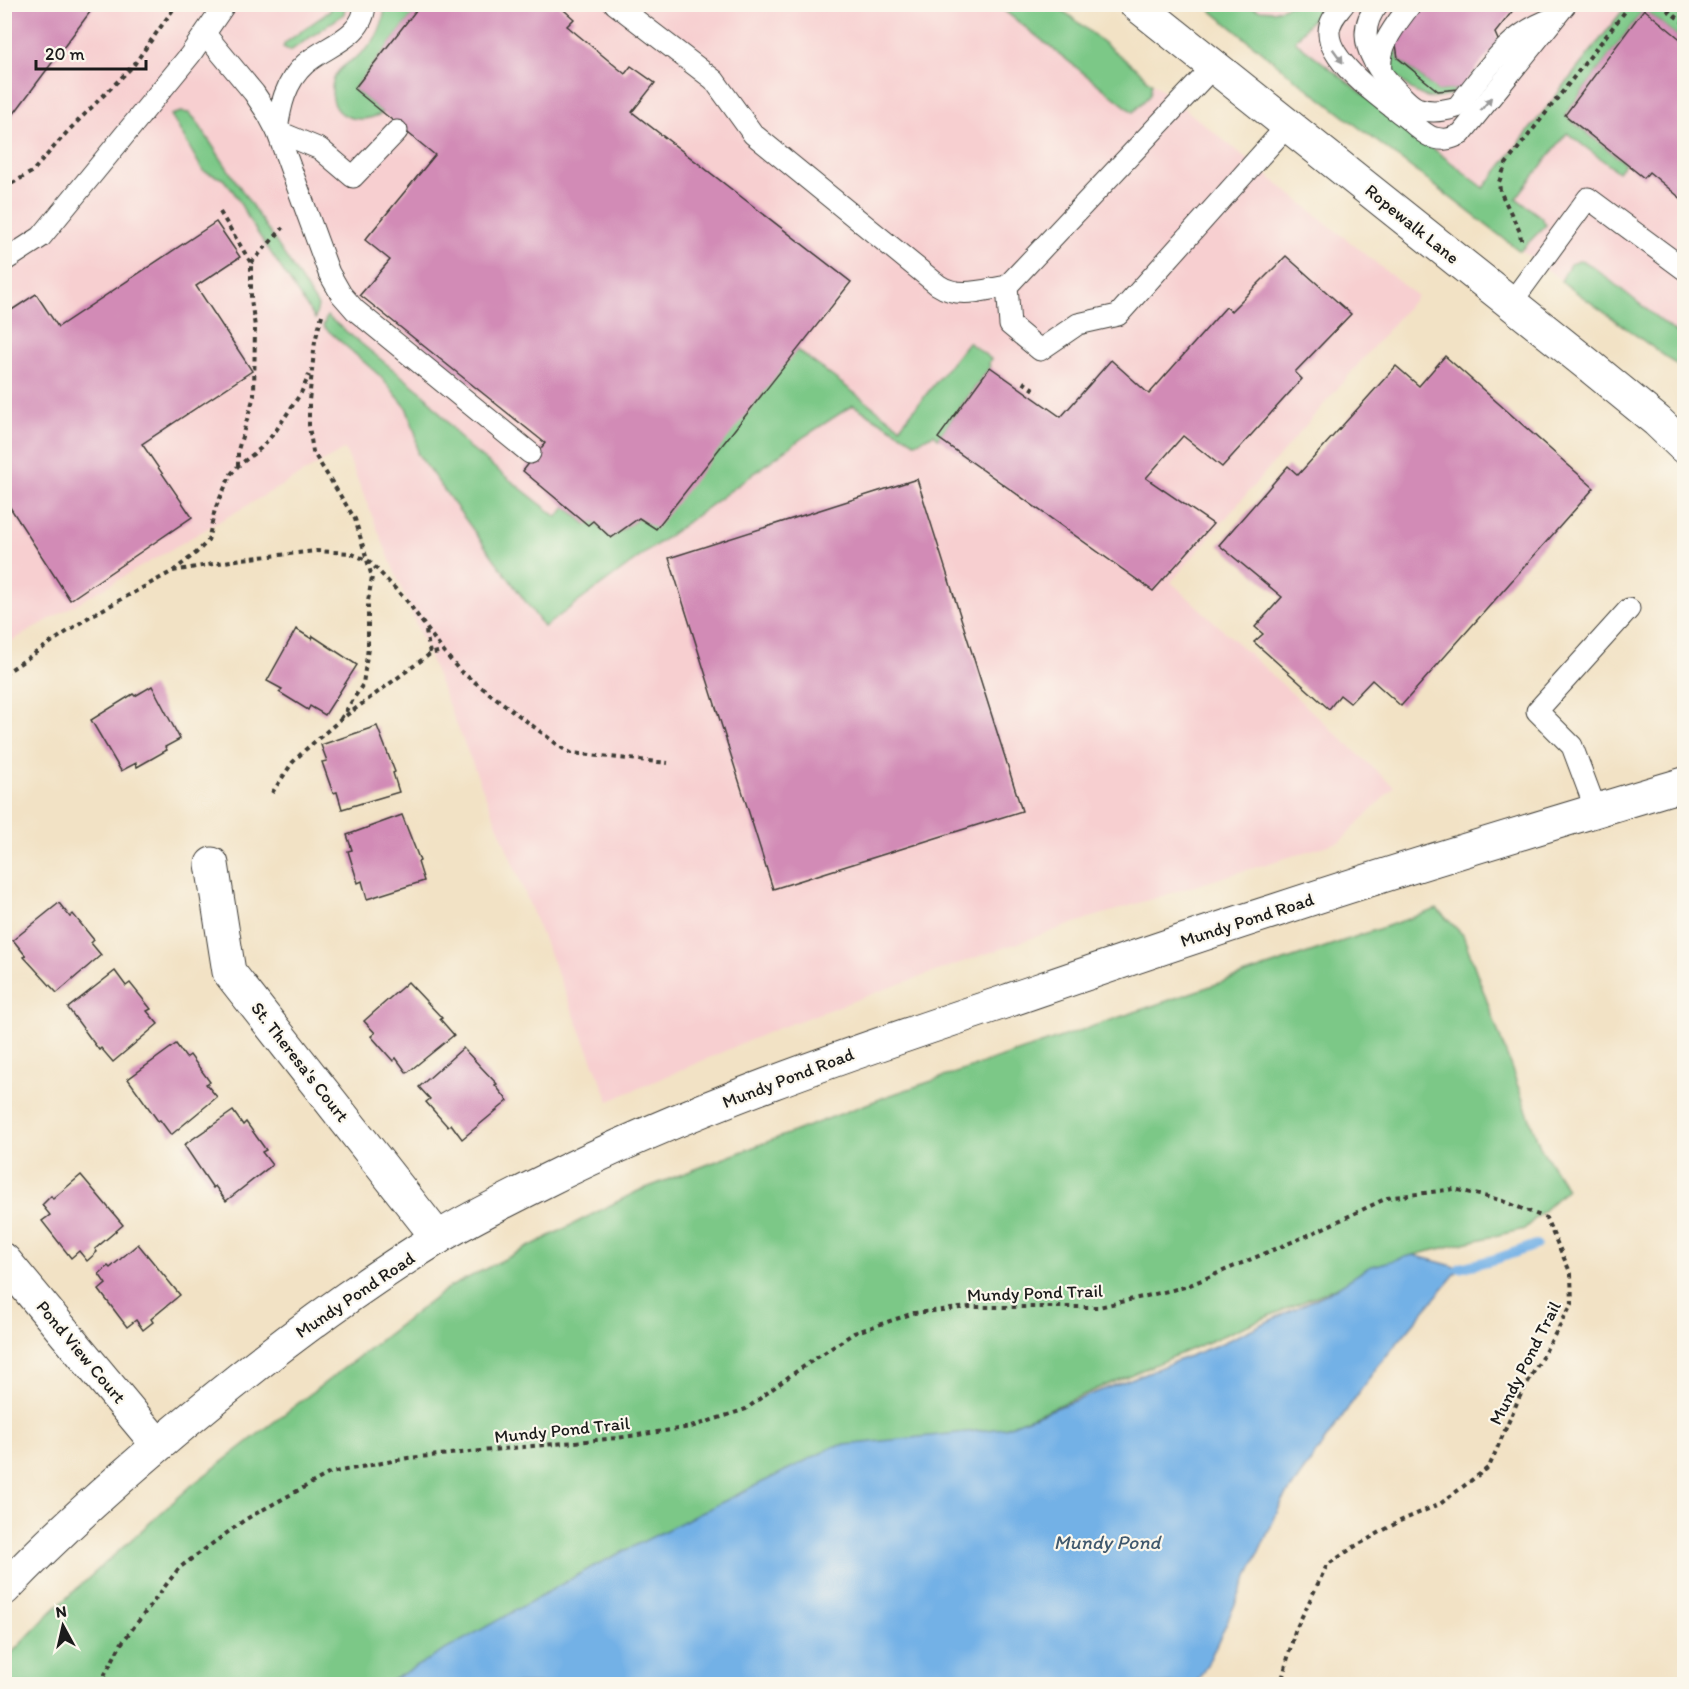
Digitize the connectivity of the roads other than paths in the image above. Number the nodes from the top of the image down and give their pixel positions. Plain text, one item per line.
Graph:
1 (225, 4) edge
2 (365, 4) edge
3 (615, 4) edge
4 (1136, 4) edge
5 (1344, 4) edge
6 (1378, 4) edge
7 (1411, 4) edge
8 (1560, 11) edge
9 (205, 34) junction
10 (1214, 66) junction
11 (1380, 72) junction
12 (1288, 125) junction
13 (277, 131) junction
14 (397, 131) dead end
15 (4, 261) edge
16 (1684, 269) edge
17 (1007, 286) junction
18 (1511, 303) junction
19 (1684, 447) edge
20 (530, 453) dead end
21 (1629, 609) dead end
22 (1684, 784) edge
23 (1596, 810) junction
24 (212, 864) dead end
25 (438, 1238) junction
26 (4, 1260) edge
27 (158, 1445) junction
28 (4, 1589) edge

1 - 9 lane
2 - 13 lane
3 - 17 lane
4 - 10 street, Ropewalk Lane
5 -> 8 lane
6 - 11 lane
7 - 11 lane
8 - 11 lane
9 - 13 lane
9 - 15 lane
10 - 12 street, Ropewalk Lane
10 - 17 lane
12 - 17 lane
12 - 18 street, Ropewalk Lane
13 - 14 lane
13 - 20 lane
16 - 18 lane
18 - 19 street, Ropewalk Lane
21 - 23 lane
22 - 23 street, Mundy Pond Road
23 - 25 street, Mundy Pond Road
24 - 25 street, St. Theresa's Court
25 - 27 street, Mundy Pond Road
26 - 27 street, Pond View Court
27 - 28 street, Mundy Pond Road

